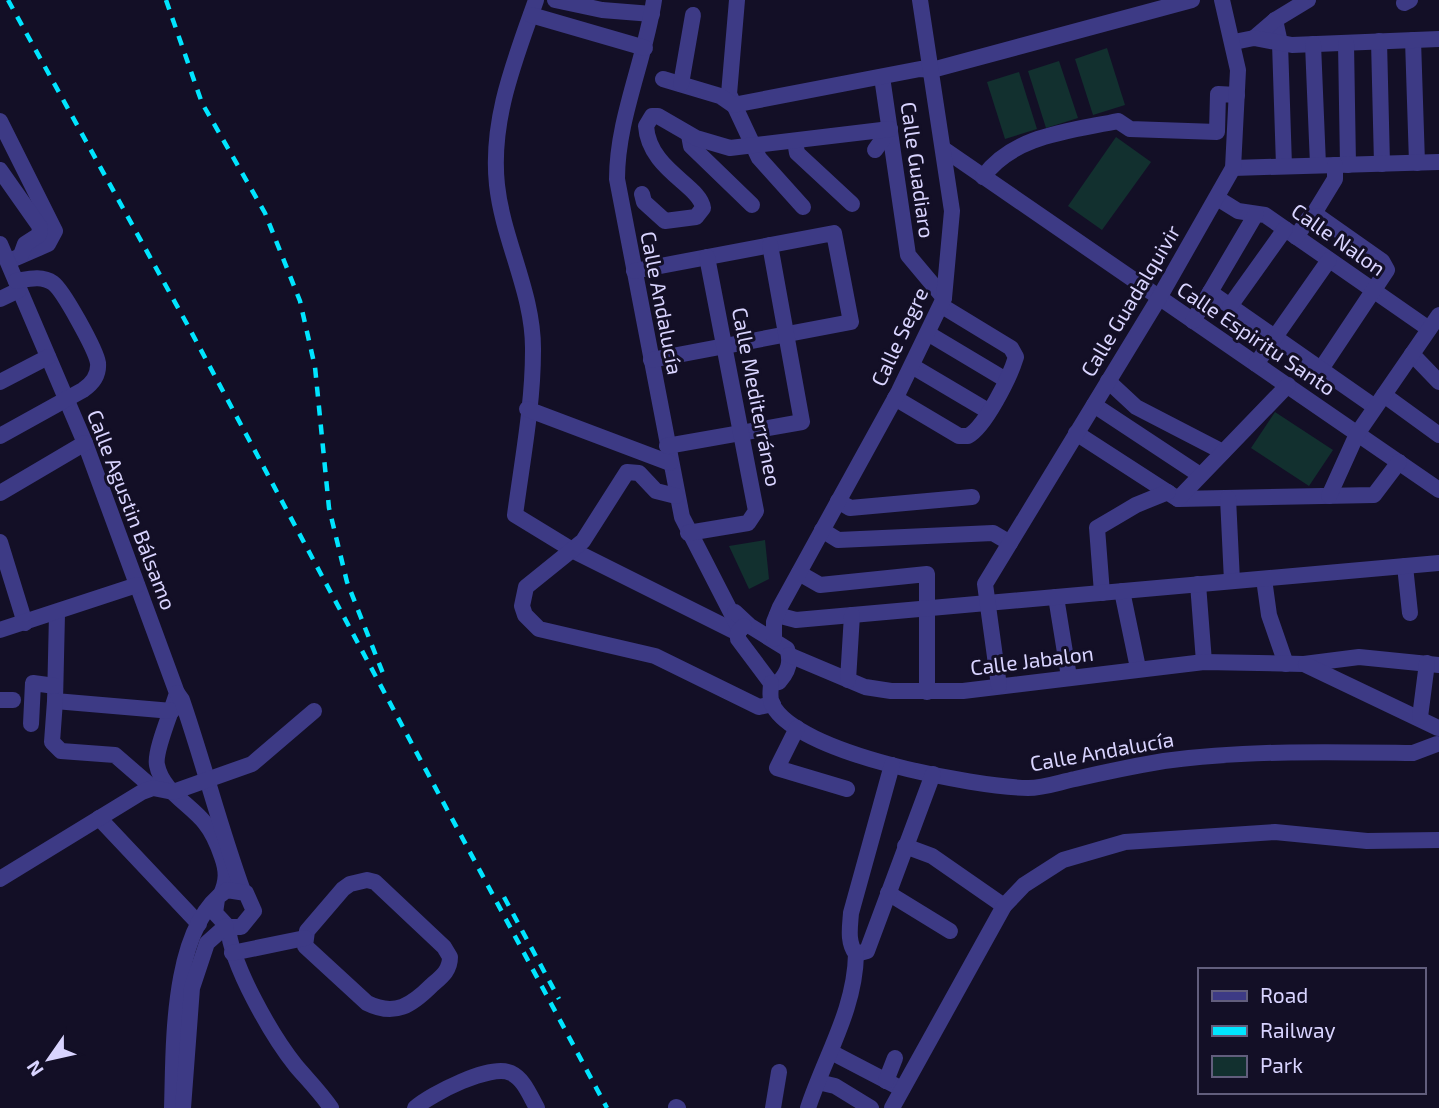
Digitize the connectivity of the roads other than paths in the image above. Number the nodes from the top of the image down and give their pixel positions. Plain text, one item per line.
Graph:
1 (555, 0) edge
2 (737, 0) edge
3 (920, 0) edge
4 (1192, 0) edge
5 (1223, 0) edge
6 (1308, 0) edge
7 (653, 7) edge
8 (533, 8) edge
9 (693, 15) dead end
10 (1275, 20) junction
11 (1254, 38) junction
12 (1439, 39) edge
13 (1413, 40) junction
14 (1379, 41) junction
15 (1234, 42) junction
16 (1280, 43) junction
17 (1346, 43) junction
18 (1313, 44) junction
19 (645, 48) junction
20 (932, 70) junction
21 (882, 76) junction
22 (663, 79) dead end
23 (681, 84) junction
24 (1237, 95) junction
25 (733, 105) junction
26 (0, 121) edge
27 (890, 129) junction
28 (689, 135) junction
29 (795, 141) junction
30 (754, 147) junction
31 (876, 150) dead end
32 (945, 150) junction
33 (1439, 162) edge
34 (1417, 163) junction
35 (1382, 164) junction
36 (1318, 165) junction
37 (1342, 165) junction
38 (1284, 166) junction
39 (1233, 168) junction
40 (0, 170) edge
41 (983, 177) junction
42 (642, 194) dead end
43 (1217, 198) junction
44 (852, 204) dead end
45 (751, 205) dead end
46 (803, 207) dead end
47 (1256, 214) junction
48 (1313, 215) junction
49 (46, 224) junction
50 (1291, 233) junction
51 (0, 244) edge
52 (770, 245) junction
53 (707, 257) junction
54 (15, 258) junction
55 (1329, 260) junction
56 (634, 271) junction
57 (17, 285) junction
58 (1374, 291) junction
59 (1210, 292) junction
60 (1159, 298) junction
61 (0, 299) edge
62 (943, 302) junction
63 (1230, 306) junction
64 (1439, 314) edge
65 (1193, 321) junction
66 (1429, 329) junction
67 (929, 334) junction
68 (786, 335) junction
69 (1275, 337) junction
70 (724, 346) junction
71 (1412, 354) junction
72 (48, 357) junction
73 (651, 360) junction
74 (1256, 364) junction
75 (912, 366) junction
76 (1321, 369) junction
77 (1006, 380) junction
78 (1108, 381) junction
79 (0, 382) edge
80 (1439, 382) edge
81 (1288, 385) junction
82 (895, 398) junction
83 (66, 399) junction
84 (1380, 401) junction
85 (1094, 405) junction
86 (527, 409) junction
87 (988, 411) junction
88 (1076, 432) junction
89 (742, 433) junction
90 (1357, 434) junction
91 (1439, 435) edge
92 (0, 436) edge
93 (85, 443) junction
94 (1223, 452) junction
95 (669, 454) junction
96 (1399, 462) junction
97 (1200, 475) junction
98 (1439, 490) edge
99 (2, 491) edge
100 (1173, 495) junction
101 (676, 496) junction
102 (1329, 496) junction
103 (972, 497) dead end
104 (1228, 498) junction
105 (838, 501) junction
106 (822, 530) junction
107 (688, 533) junction
108 (0, 542) edge
109 (1010, 543) junction
110 (574, 551) junction
111 (1439, 563) edge
112 (1405, 566) junction
113 (799, 573) junction
114 (1264, 579) junction
115 (1232, 582) junction
116 (1198, 584) junction
117 (137, 585) junction
118 (1122, 591) junction
119 (1102, 593) junction
120 (1056, 597) junction
121 (989, 603) junction
122 (731, 608) junction
123 (929, 608) junction
124 (1410, 613) dead end
125 (57, 614) junction
126 (852, 615) junction
127 (714, 622) junction
128 (25, 623) junction
129 (756, 626) junction
130 (0, 630) edge
131 (789, 655) junction
132 (1204, 662) junction
133 (1286, 664) junction
134 (1304, 664) junction
135 (1433, 664) edge
136 (1138, 668) junction
137 (1069, 677) junction
138 (848, 680) junction
139 (771, 683) junction
140 (999, 687) junction
141 (927, 692) junction
142 (55, 693) junction
143 (177, 693) junction
144 (772, 704) junction
145 (172, 710) junction
146 (314, 711) dead end
147 (1420, 717) junction
148 (31, 723) dead end
149 (191, 726) junction
150 (797, 728) junction
151 (164, 736) junction
152 (1438, 736) edge
153 (892, 765) junction
154 (933, 774) junction
155 (208, 781) junction
156 (153, 788) junction
157 (846, 789) dead end
158 (173, 792) junction
159 (99, 818) junction
160 (1439, 840) edge
161 (905, 846) junction
162 (0, 879) edge
163 (243, 891) junction
164 (888, 893) junction
165 (219, 897) junction
166 (1004, 906) junction
167 (194, 919) junction
168 (227, 927) junction
169 (950, 931) dead end
170 (305, 938) junction
171 (232, 953) junction
172 (856, 954) junction
173 (831, 1052) junction
174 (895, 1058) dead end
175 (779, 1072) dead end
176 (886, 1081) junction
177 (818, 1082) junction
178 (902, 1089) junction
179 (172, 1108) edge
180 (183, 1108) edge
181 (331, 1108) edge
182 (415, 1108) edge
183 (537, 1108) edge
184 (773, 1108) edge
185 (808, 1108) edge
186 (871, 1108) edge
187 (892, 1108) edge

1 - 7 street
2 - 25 street
3 - 20 street, Calle Segre
4 - 20 street
5 - 15 street, Calle Guadalquivir
6 - 10 street
7 - 19 street, Calle Andalucía
8 - 19 street
8 - 86 street
9 - 23 street
10 - 11 street
10 - 16 street
11 - 15 street
11 - 16 street
12 - 13 street
13 - 14 street
13 - 34 street
14 - 17 street
14 - 35 street
15 - 24 street, Calle Guadalquivir
16 - 18 street
16 - 38 street
17 - 18 street
17 - 37 street
18 - 36 street
19 - 56 street, Calle Andalucía
20 - 21 street
20 - 32 street, Calle Segre
21 - 25 street
21 - 27 street, Calle Guadiaro
22 - 23 street
23 - 25 street
24 - 39 street, Calle Guadalquivir
24 - 41 street
25 - 30 street
26 - 49 street
27 - 29 street
27 - 31 street
27 - 62 street, Calle Guadiaro
28 - 30 street
28 - 42 street
28 - 45 street
29 - 30 street
29 - 44 street
30 - 46 street
32 - 41 street, Calle Espiritu Santo
32 - 62 street, Calle Segre
33 - 34 street
34 - 35 street
35 - 37 street
36 - 37 street
36 - 38 street
37 - 48 street
38 - 39 street
39 - 43 street, Calle Guadalquivir
40 - 49 street
41 - 60 street, Calle Espiritu Santo
43 - 47 street, Calle Nalon
43 - 60 street, Calle Guadalquivir
47 - 50 street, Calle Nalon
47 - 59 street
48 - 50 street
48 - 58 street
49 - 54 street
50 - 55 street, Calle Nalon
50 - 63 street
51 - 54 street, Calle Agustin Bálsamo
52 - 53 street
52 - 68 street
52 - 68 street
53 - 56 street
53 - 70 street, Calle Mediterráneo
54 - 57 street, Calle Agustin Bálsamo
55 - 58 street, Calle Nalon
55 - 69 street
56 - 73 street, Calle Andalucía
57 - 61 street
57 - 72 street, Calle Agustin Bálsamo
57 - 83 street
58 - 66 street, Calle Nalon
58 - 76 street
59 - 63 street
59 - 65 street
60 - 65 street, Calle Espiritu Santo
60 - 78 street, Calle Guadalquivir
62 - 67 street, Calle Segre
62 - 77 street, Calle Guadiaro
63 - 69 street
64 - 66 street
65 - 74 street, Calle Espiritu Santo
66 - 71 street
67 - 75 street, Calle Segre
67 - 77 street
68 - 70 street
68 - 89 street
69 - 74 street
69 - 76 street
70 - 73 street
70 - 89 street, Calle Mediterráneo
71 - 80 street
71 - 84 street
72 - 79 street
72 - 83 street, Calle Agustin Bálsamo
73 - 95 street, Calle Andalucía
74 - 81 street, Calle Espiritu Santo
75 - 82 street, Calle Segre
75 - 87 street
76 - 84 street
77 - 87 street
78 - 85 street, Calle Guadalquivir
78 - 94 street
81 - 90 street, Calle Espiritu Santo
81 - 94 street
82 - 87 street
82 - 105 street, Calle Segre
83 - 92 street
83 - 93 street, Calle Agustin Bálsamo
84 - 90 street
84 - 91 street
85 - 88 street, Calle Guadalquivir
85 - 97 street
86 - 95 street
86 - 110 street
88 - 100 street
88 - 109 street, Calle Guadalquivir
89 - 95 street
89 - 107 street, Calle Mediterráneo
90 - 96 street, Calle Espiritu Santo
90 - 102 street
93 - 99 street
93 - 117 street, Calle Agustin Bálsamo
94 - 97 street
95 - 101 street, Calle Andalucía
96 - 98 street, Calle Espiritu Santo
96 - 102 street
97 - 100 street
100 - 104 street
100 - 119 street
101 - 107 street, Calle Andalucía
101 - 110 street
102 - 104 street
103 - 105 street
104 - 115 street
105 - 106 street, Calle Segre
106 - 109 street
106 - 113 street, Calle Segre
107 - 122 street, Calle Andalucía
108 - 128 street
109 - 121 street, Calle Guadalquivir
110 - 127 street
110 - 144 street
111 - 112 street
112 - 114 street
112 - 124 street
113 - 123 street
113 - 129 street, Calle Segre
114 - 115 street
114 - 133 street
115 - 116 street
116 - 118 street
116 - 132 street
117 - 125 street
117 - 143 street, Calle Agustin Bálsamo
118 - 119 street
118 - 136 street
119 - 120 street
120 - 121 street
120 - 137 street
121 - 123 street
121 - 140 street, Calle Guadalquivir
122 - 127 street
122 - 129 street, Calle Andalucía
123 - 126 street
123 - 141 street
125 - 128 street
125 - 142 street
126 - 129 street
126 - 138 street
127 - 129 street
128 - 130 street
129 - 131 street, Calle Segre
129 - 139 street, Calle Andalucía
131 - 138 street, Calle Jabalon
131 - 139 street
132 - 133 street, Calle Jabalon
132 - 136 street, Calle Jabalon
133 - 134 street, Calle Jabalon
134 - 135 street, Calle Jabalon
134 - 147 street
135 - 147 street
136 - 137 street, Calle Jabalon
137 - 140 street, Calle Jabalon
138 - 141 street, Calle Jabalon
139 - 144 street
140 - 141 street, Calle Jabalon
142 - 145 street
142 - 148 street
142 - 156 street
143 - 145 street
143 - 149 street, Calle Agustin Bálsamo
144 - 150 street, Calle Andalucía
145 - 151 street
146 - 155 street
147 - 152 street
149 - 151 street
149 - 155 street, Calle Agustin Bálsamo
150 - 153 street, Calle Andalucía
150 - 157 street
151 - 158 street
152 - 154 street, Calle Andalucía
153 - 154 street, Calle Andalucía
153 - 172 street
154 - 161 street
155 - 158 street
155 - 163 street, Calle Agustin Bálsamo
156 - 158 street
156 - 159 street
158 - 165 street
159 - 162 street
159 - 167 street
160 - 166 street
161 - 164 street
161 - 166 street
163 - 165 street
163 - 168 street
164 - 169 street
164 - 172 street
165 - 167 street
165 - 168 street
166 - 178 street
167 - 179 street
168 - 171 street
168 - 180 street
170 - 170 street
170 - 171 street
171 - 181 street
172 - 173 street
173 - 176 street
173 - 177 street
174 - 176 street
175 - 184 street
176 - 178 street
177 - 185 street
177 - 186 street
178 - 187 street
182 - 183 street

